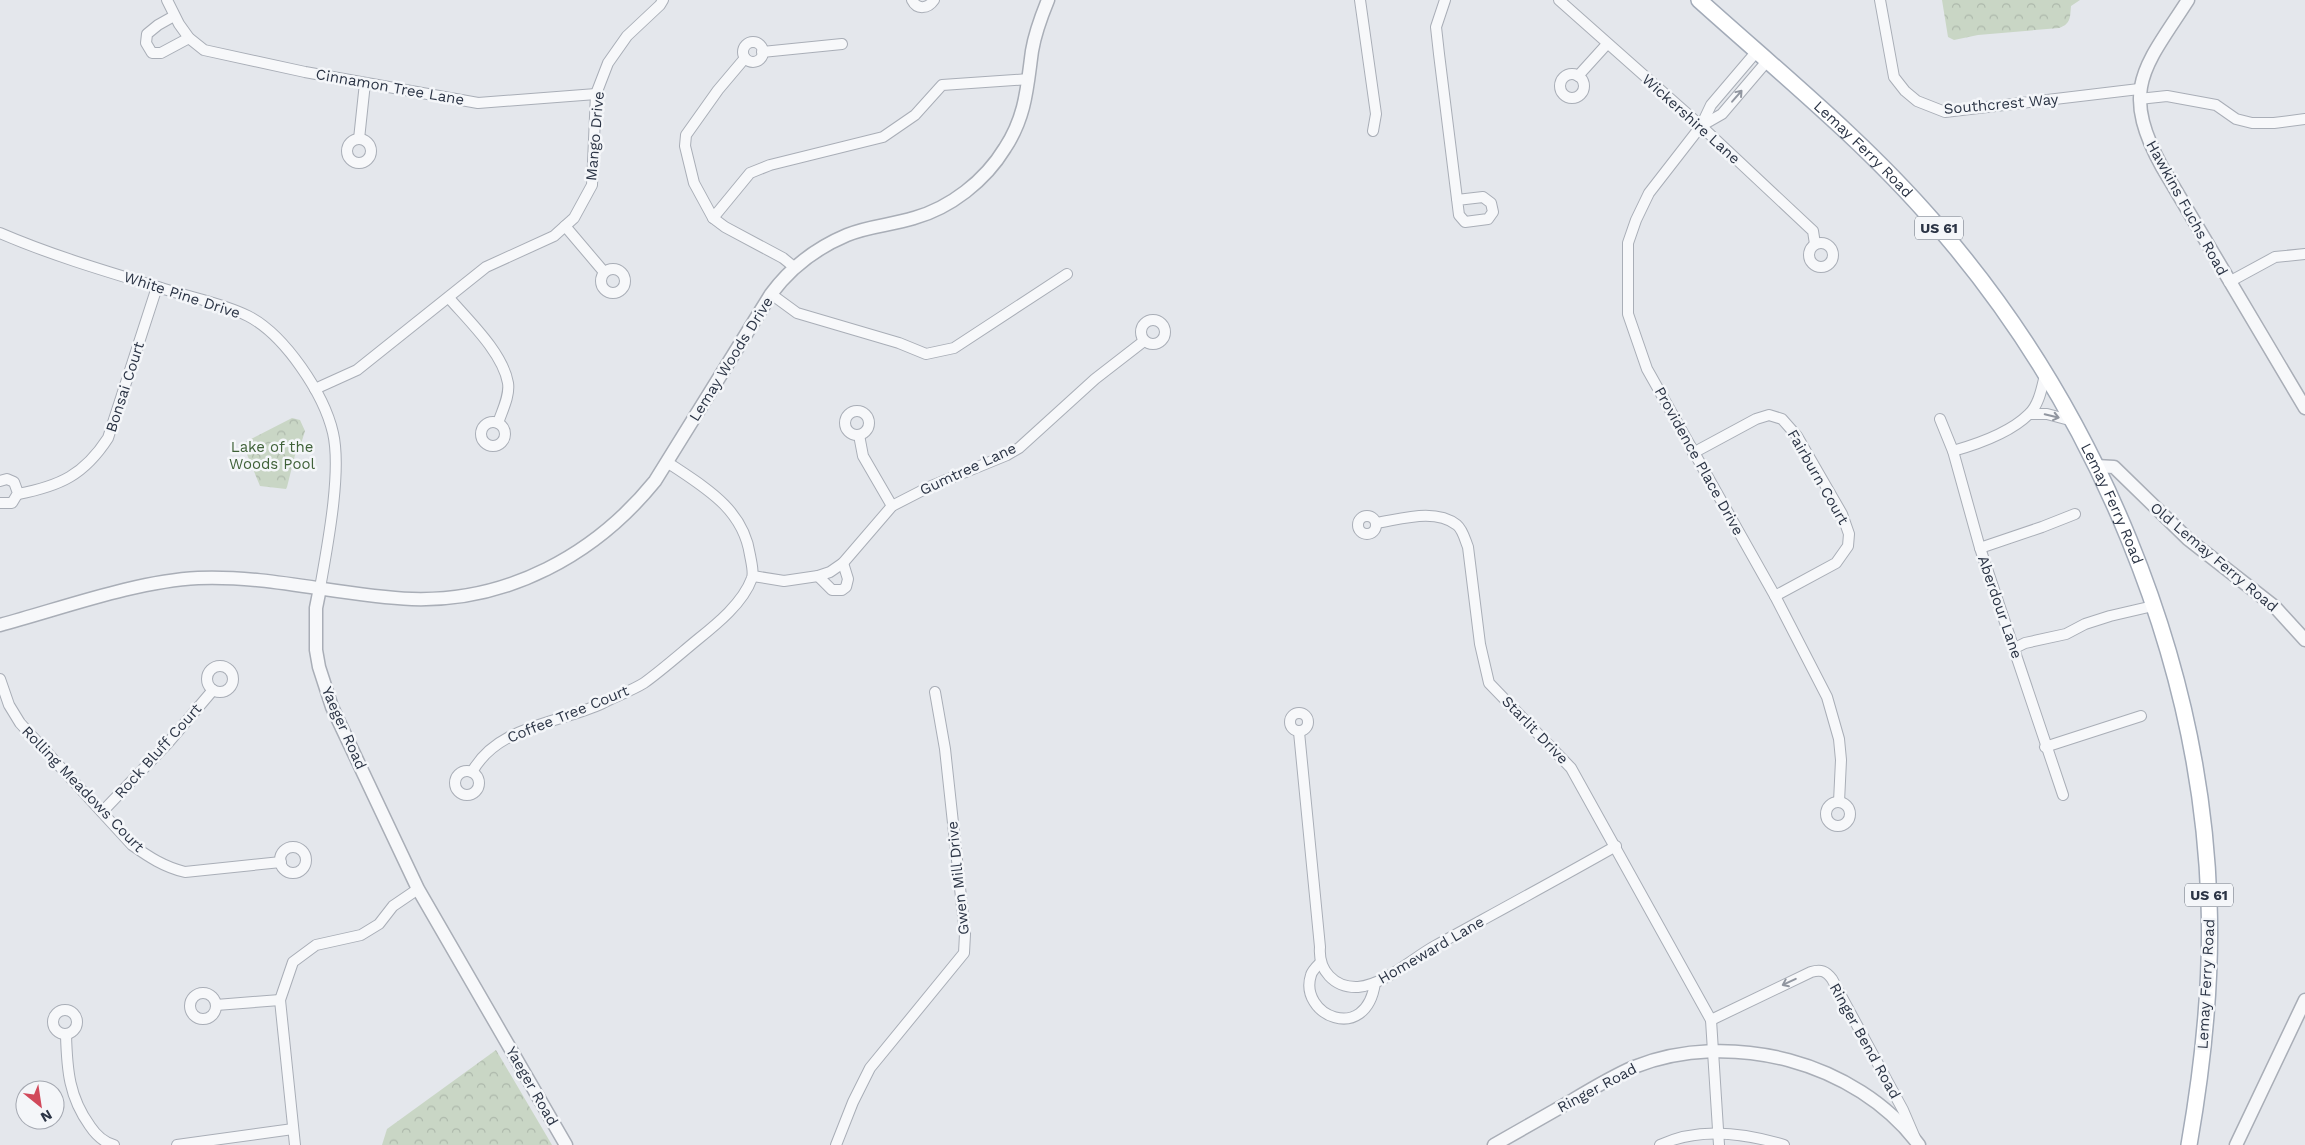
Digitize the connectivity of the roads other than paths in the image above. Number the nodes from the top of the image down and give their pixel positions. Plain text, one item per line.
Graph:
1 (167, 0) edge
2 (663, 0) edge
3 (912, 0) edge
4 (934, 0) edge
5 (1048, 0) edge
6 (1360, 0) edge
7 (1445, 0) edge
8 (1558, 0) edge
9 (1699, 0) edge
10 (1880, 0) edge
11 (2188, 0) edge
12 (174, 16) junction
13 (189, 38) junction
14 (842, 44) dead end
15 (1607, 44) junction
16 (762, 52) junction
17 (1762, 56) junction
18 (745, 58) junction
19 (1578, 76) dead end
20 (1029, 79) junction
21 (365, 83) junction
22 (596, 94) junction
23 (2139, 94) junction
24 (2305, 119) edge
25 (1701, 126) junction
26 (1373, 131) dead end
27 (360, 139) dead end
28 (1457, 200) dead end
29 (713, 218) junction
30 (564, 226) junction
31 (0, 233) edge
32 (1815, 244) dead end
33 (2305, 254) edge
34 (794, 267) junction
35 (604, 272) dead end
36 (1067, 274) dead end
37 (2228, 282) junction
38 (157, 287) junction
39 (770, 294) junction
40 (449, 298) junction
41 (1144, 340) dead end
42 (2045, 375) junction
43 (315, 388) junction
44 (2305, 408) edge
45 (2030, 414) junction
46 (1940, 419) dead end
47 (2073, 422) junction
48 (498, 423) dead end
49 (859, 435) dead end
50 (1953, 451) junction
51 (1693, 452) junction
52 (667, 462) junction
53 (2096, 466) junction
54 (0, 481) edge
55 (18, 494) junction
56 (0, 503) edge
57 (892, 506) junction
58 (2075, 514) dead end
59 (1376, 523) dead end
60 (1980, 548) junction
61 (843, 563) junction
62 (752, 576) junction
63 (818, 576) junction
64 (320, 588) junction
65 (1774, 596) junction
66 (2153, 606) junction
67 (0, 625) edge
68 (2305, 640) edge
69 (2015, 648) junction
70 (0, 680) edge
71 (213, 690) dead end
72 (934, 692) dead end
73 (2141, 716) dead end
74 (1299, 732) dead end
75 (2045, 747) junction
76 (472, 772) dead end
77 (2063, 795) dead end
78 (1839, 802) dead end
79 (102, 812) junction
80 (1616, 846) junction
81 (281, 862) dead end
82 (418, 889) junction
83 (1320, 963) junction
84 (1375, 983) junction
85 (280, 1000) junction
86 (2305, 1000) edge
87 (216, 1005) dead end
88 (1711, 1020) junction
89 (66, 1035) dead end
90 (1714, 1051) junction
91 (293, 1129) junction
92 (1719, 1133) junction
93 (1918, 1144) edge
94 (114, 1145) edge
95 (176, 1145) edge
96 (295, 1145) edge
97 (566, 1145) edge
98 (836, 1145) edge
99 (1494, 1145) edge
100 (1660, 1145) edge
101 (1719, 1145) edge
102 (1784, 1145) edge
103 (2189, 1145) edge
104 (2236, 1145) edge

1 - 12 street, Cinnamon Tree Lane
2 - 22 street, Mango Drive
3 - 4 street
5 - 20 street, Lemay Woods Drive
6 - 26 street
7 - 28 street
8 - 15 street, Wickershire Lane
9 - 17 main road, Lemay Ferry Road / US 61
10 - 23 street, Southcrest Way
11 - 23 street, Hawkins Fuchs Road
12 - 13 street, Cinnamon Tree Lane
12 - 13 street
13 - 21 street, Cinnamon Tree Lane
14 - 16 street
15 - 19 street
15 - 25 street, Wickershire Lane
16 - 18 street
16 - 18 street
17 - 25 street, Providence Place Drive
25 -> 17 street, Providence Place Drive
17 - 42 main road, Lemay Ferry Road / US 61
18 - 29 street
20 - 29 street
20 - 34 street, Lemay Woods Drive
21 - 22 street, Cinnamon Tree Lane
21 - 27 street
22 - 30 street, Mango Drive
23 - 24 street, Southcrest Way
23 - 37 street, Hawkins Fuchs Road
25 - 32 street, Wickershire Lane
25 - 51 street, Providence Place Drive
29 - 34 street
30 - 35 street
30 - 40 street, Mango Drive
31 - 38 street, White Pine Drive
33 - 37 street
34 - 39 street, Lemay Woods Drive
36 - 39 street
37 - 44 street, Hawkins Fuchs Road
38 - 43 street, White Pine Drive
38 - 55 street, Bonsai Court
39 - 52 street, Lemay Woods Drive
40 - 43 street, Mango Drive
40 - 48 street
41 - 57 street, Gumtree Lane
42 - 45 street
42 - 47 main road, Lemay Ferry Road / US 61
43 - 64 street, White Pine Drive
45 -> 47 street
45 - 50 street
46 - 50 street, Aberdour Lane
47 - 53 main road, Lemay Ferry Road / US 61
49 - 57 street
50 - 60 street, Aberdour Lane
51 - 65 street, Providence Place Drive
51 - 65 street, Fairburn Court
52 - 62 street
52 - 64 street, Lemay Woods Drive
53 - 66 main road, Lemay Ferry Road / US 61
53 - 68 street, Old Lemay Ferry Road
54 - 55 street
55 - 56 street, Bonsai Court
57 - 61 street, Gumtree Lane
58 - 60 street
59 - 80 street, Starlit Drive
60 - 69 street, Aberdour Lane
61 - 63 street, Gumtree Lane
61 - 63 street
62 - 63 street, Gumtree Lane
62 - 76 street, Coffee Tree Court
64 - 67 street
64 - 82 street, Yaeger Road
65 - 78 street, Providence Place Drive
66 - 69 street
66 - 103 main road, Lemay Ferry Road / US 61
69 - 75 street, Aberdour Lane
70 - 79 street, Rolling Meadows Court
71 - 79 street, Rock Bluff Court
72 - 98 street, Gwen Mill Drive
73 - 75 street
74 - 83 street
75 - 77 street, Aberdour Lane
79 - 81 street, Rolling Meadows Court
80 - 84 street, Homeward Lane
80 - 88 street, Starlit Drive
82 - 85 street
82 - 97 street, Yaeger Road
83 - 84 street, Homeward Lane
83 - 84 street
85 - 87 street
85 - 91 street
86 - 104 street
88 - 90 street, Starlit Drive
93 -> 88 street, Ringer Bend Road
89 - 94 street
90 - 92 street, Starlit Drive
90 - 93 street, Ringer Road
90 - 99 street, Ringer Road
91 - 95 street
91 - 96 street
92 - 100 street
92 - 101 street, Starlit Drive
92 - 102 street

